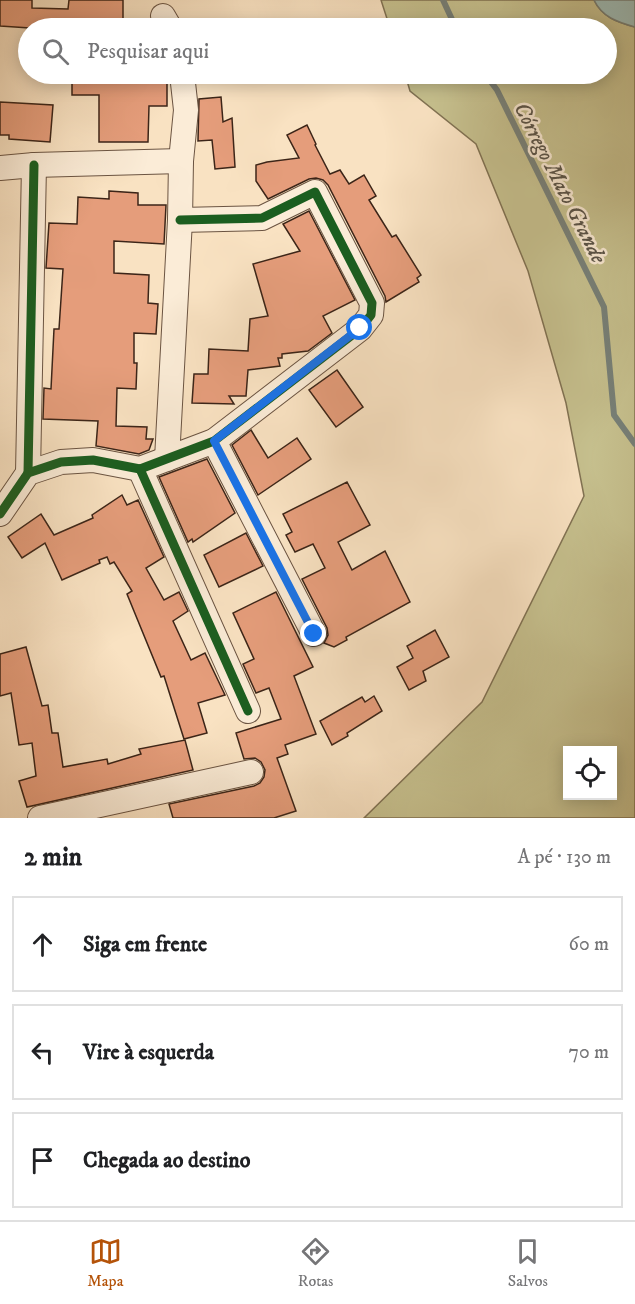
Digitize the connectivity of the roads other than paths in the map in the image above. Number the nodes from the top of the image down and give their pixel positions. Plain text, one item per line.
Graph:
1 (183, 84) edge
2 (181, 161) junction
3 (34, 165) junction
4 (0, 168) edge
5 (180, 220) junction
6 (214, 441) junction
7 (167, 459) junction
8 (140, 469) junction
9 (28, 473) junction
10 (0, 514) edge
11 (314, 634) dead end
12 (248, 711) dead end
13 (250, 771) dead end
14 (40, 818) edge

1 - 2 street
2 - 3 street
2 - 5 street
3 - 4 street
3 - 9 street
5 - 6 street
5 - 7 street
6 - 7 street
6 - 11 street
7 - 8 street
8 - 9 street
8 - 12 street
9 - 10 street
13 - 14 street

